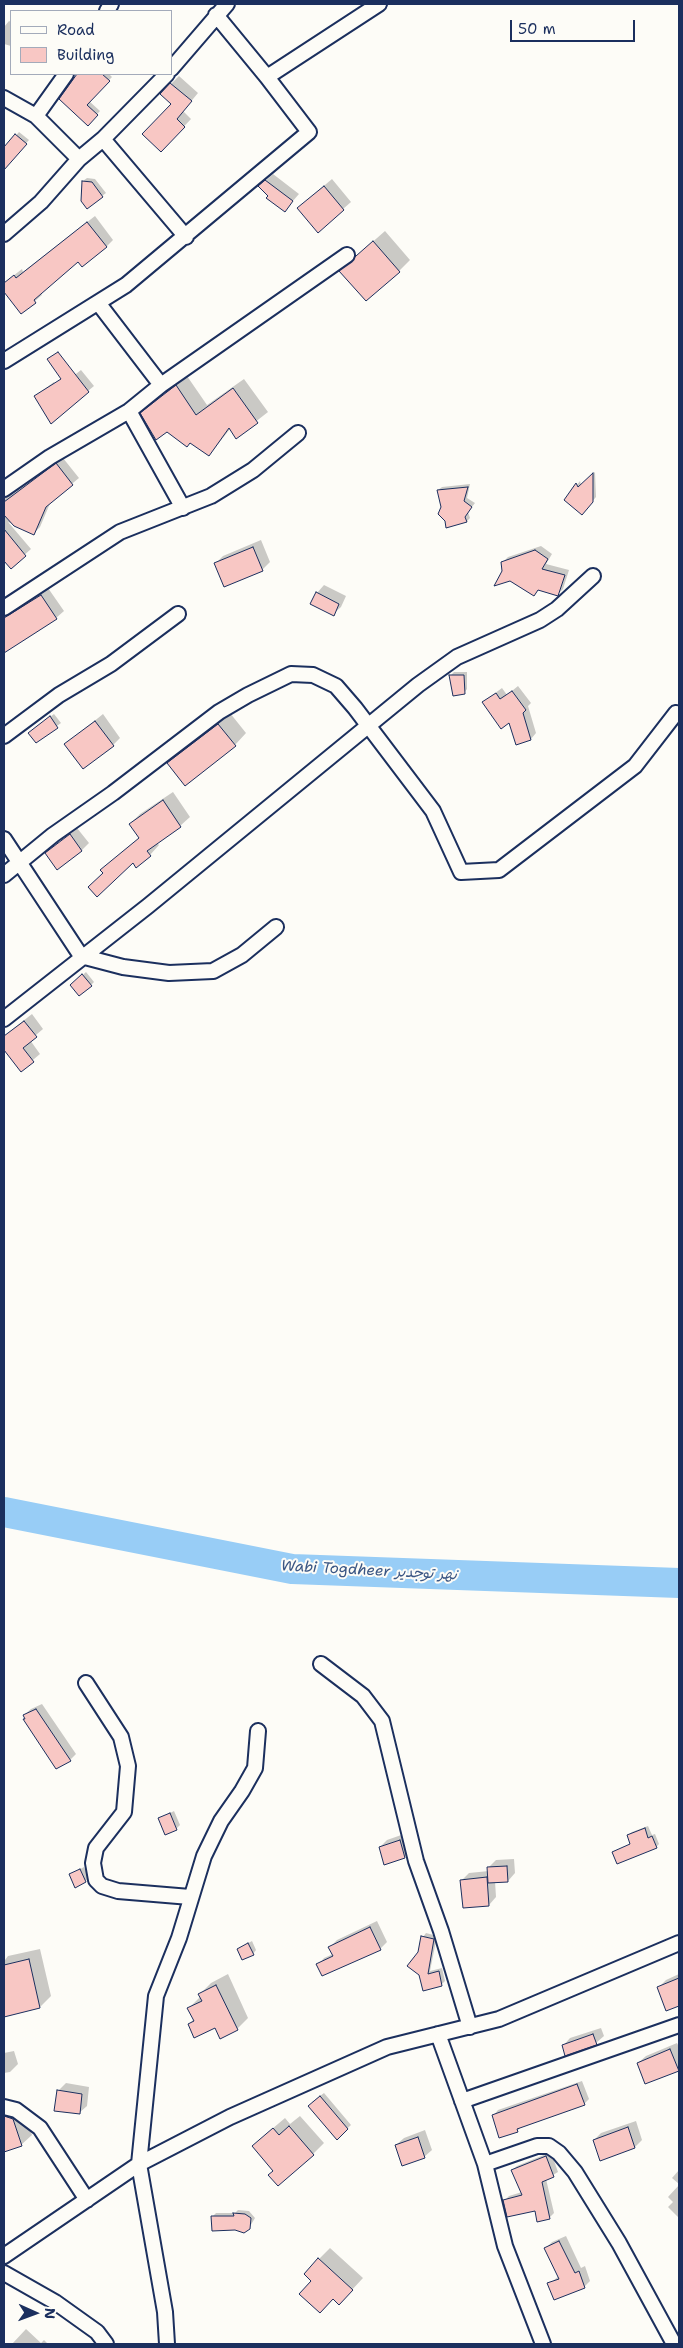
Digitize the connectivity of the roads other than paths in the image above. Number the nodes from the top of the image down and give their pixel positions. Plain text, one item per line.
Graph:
1 (227, 4) edge
2 (379, 4) edge
3 (216, 15) junction
4 (172, 68) edge
5 (65, 75) edge
6 (167, 75) edge
7 (267, 77) junction
8 (4, 98) edge
9 (36, 116) junction
10 (103, 139) junction
11 (79, 159) junction
12 (4, 234) edge
13 (186, 237) junction
14 (347, 255) dead end
15 (99, 304) junction
16 (4, 361) edge
17 (161, 385) junction
18 (130, 411) junction
19 (298, 433) dead end
20 (4, 489) edge
21 (182, 508) junction
22 (593, 576) dead end
23 (4, 608) edge
24 (178, 614) dead end
25 (676, 713) dead end
26 (368, 725) junction
27 (4, 736) edge
28 (4, 839) edge
29 (20, 862) junction
30 (4, 875) edge
31 (276, 927) dead end
32 (81, 956) junction
33 (4, 1019) edge
34 (321, 1664) dead end
35 (86, 1683) dead end
36 (258, 1731) dead end
37 (190, 1897) junction
38 (679, 1943) edge
39 (679, 2025) edge
40 (470, 2028) junction
41 (438, 2034) junction
42 (462, 2101) junction
43 (4, 2107) edge
44 (139, 2164) junction
45 (485, 2164) junction
46 (87, 2200) junction
47 (4, 2256) edge
48 (4, 2274) edge
49 (106, 2344) edge
50 (167, 2344) edge
51 (543, 2344) edge
52 (674, 2344) edge

1 - 3 street
2 - 7 street
3 - 4 street
3 - 7 street
5 - 9 street
6 - 10 street
7 - 13 street
8 - 9 street
9 - 11 street
10 - 11 street
10 - 13 street
11 - 12 street
13 - 15 street
14 - 17 street
15 - 16 street
15 - 17 street
17 - 18 street
18 - 20 street
18 - 21 street
19 - 21 street
21 - 23 street
22 - 26 street
24 - 27 street
25 - 26 street
26 - 29 street
26 - 32 street
28 - 29 street
29 - 30 street
29 - 32 street
31 - 32 street
32 - 33 street
34 - 40 street
35 - 37 street
36 - 37 street
37 - 44 street
38 - 40 street
39 - 42 street
40 - 41 street
41 - 42 street
41 - 44 street
42 - 45 street
43 - 46 street
44 - 46 street
44 - 50 street
45 - 51 street
45 - 52 street
46 - 47 street
48 - 49 street

